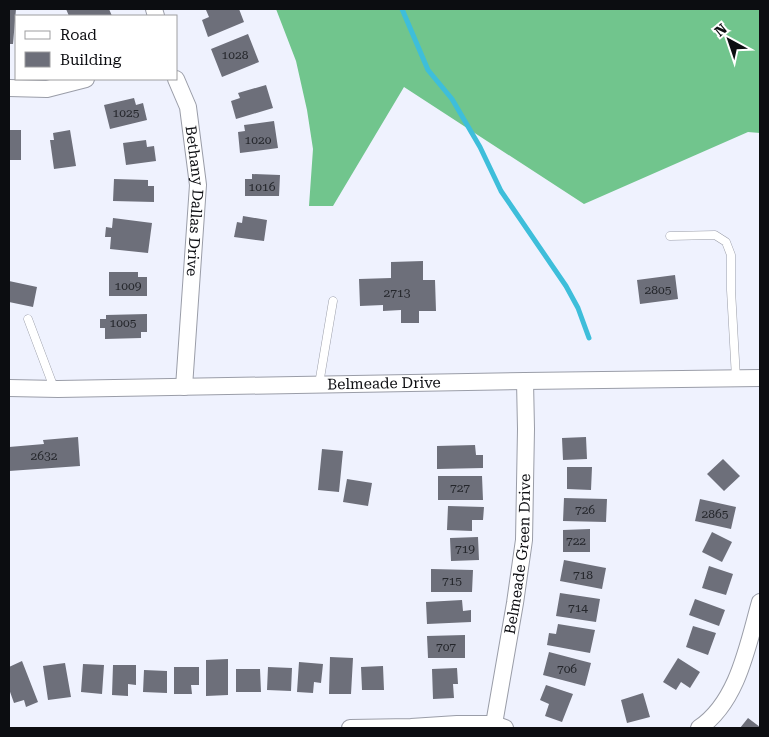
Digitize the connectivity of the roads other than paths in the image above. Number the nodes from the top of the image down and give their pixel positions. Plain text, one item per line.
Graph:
1 (82, 80) edge
2 (176, 80) edge
3 (9, 88) edge
4 (670, 236) dead end
5 (333, 300) dead end
6 (28, 319) dead end
7 (736, 378) junction
8 (760, 378) edge
9 (525, 380) junction
10 (319, 384) junction
11 (184, 387) junction
12 (9, 388) edge
13 (54, 388) junction
14 (760, 602) edge
15 (499, 726) edge
16 (350, 728) edge
17 (699, 728) edge

1 - 3 street
2 - 11 street, Bethany Dallas Drive
4 - 7 lane
5 - 10 lane
6 - 13 lane
7 - 8 street, Belmeade Drive
7 - 9 street, Belmeade Drive
9 - 10 street, Belmeade Drive
9 - 15 street, Belmeade Green Drive
10 - 11 street, Belmeade Drive
11 - 13 street, Belmeade Drive
12 - 13 street, Belmeade Drive
14 - 17 street
15 - 16 street

